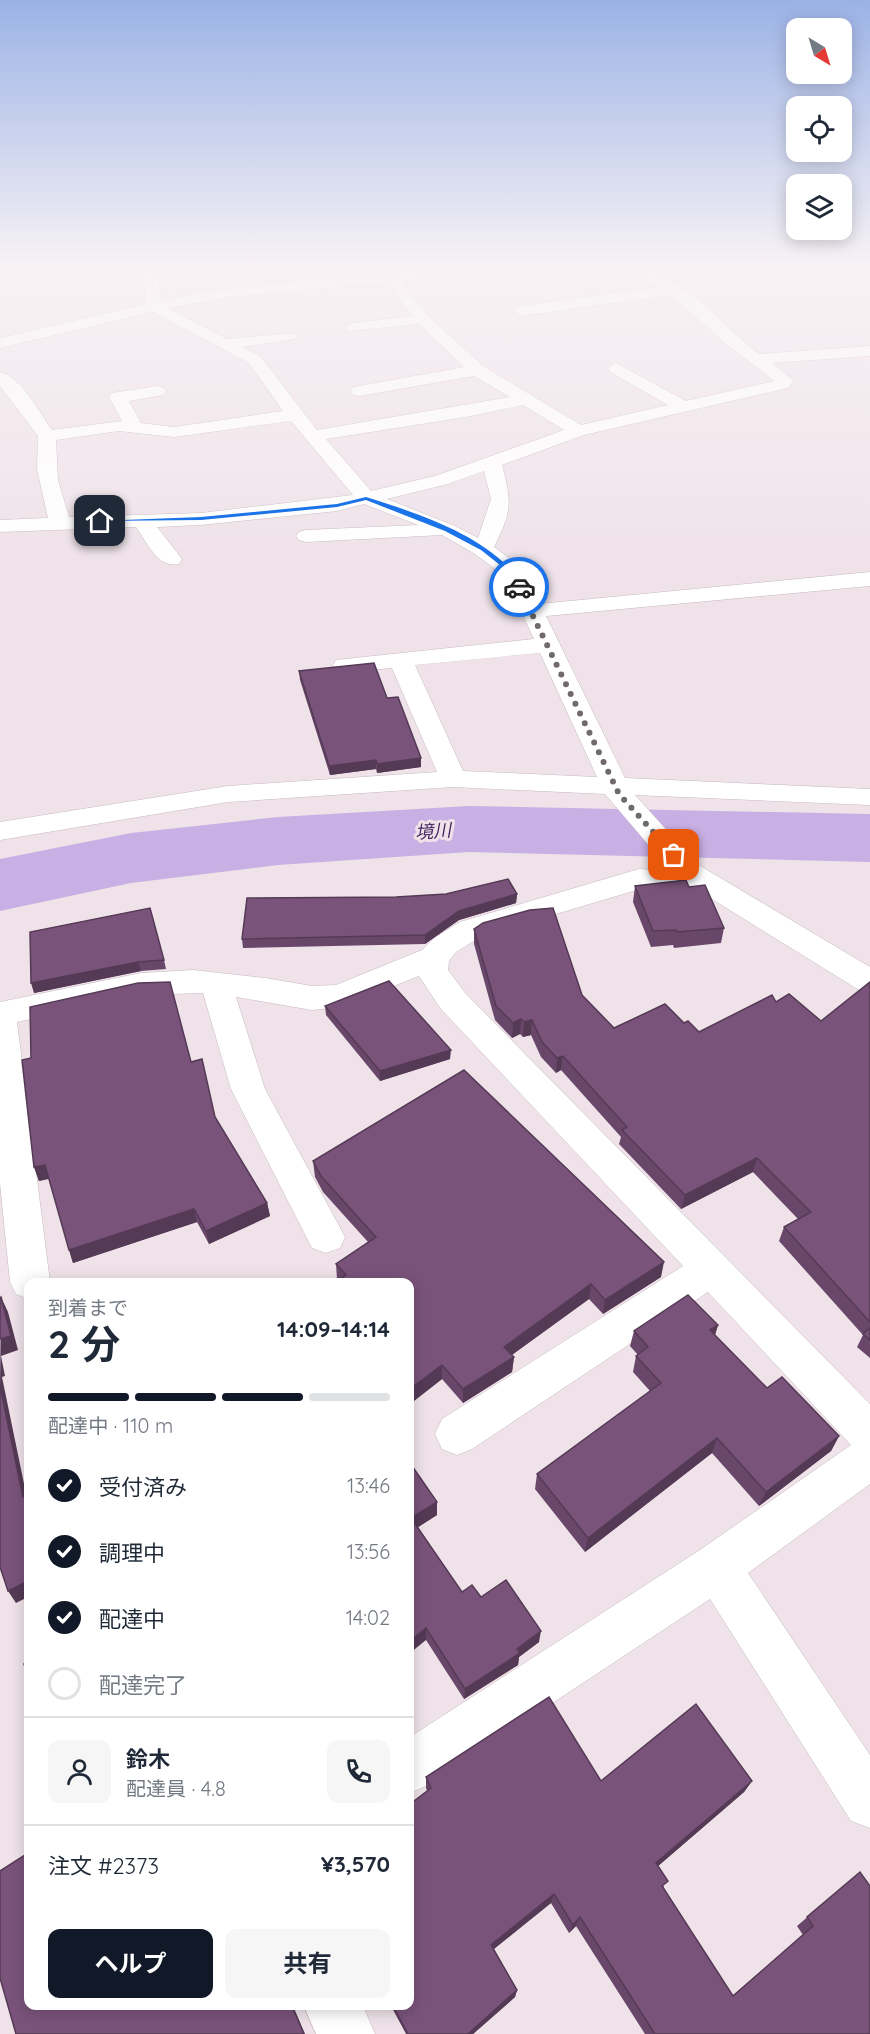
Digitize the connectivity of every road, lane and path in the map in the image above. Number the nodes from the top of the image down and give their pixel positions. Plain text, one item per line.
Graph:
1 (257, 363) edge
2 (469, 363) edge
3 (760, 363) edge
4 (616, 368) dead end
5 (477, 370) junction
6 (0, 377) edge
7 (157, 391) dead end
8 (359, 391) dead end
9 (526, 399) junction
10 (682, 406) junction
11 (295, 415) junction
12 (135, 428) junction
13 (578, 431) junction
14 (47, 436) junction
15 (313, 436) junction
16 (492, 461) junction
17 (366, 498) junction
18 (141, 520) junction
19 (60, 522) junction
20 (0, 526) edge
21 (447, 530) junction
22 (306, 536) dead end
23 (483, 549) junction
24 (171, 559) dead end
25 (870, 579) edge
26 (532, 611) junction
27 (548, 645) junction
28 (401, 660) junction
29 (345, 665) edge
30 (453, 779) junction
31 (617, 790) junction
32 (870, 796) edge
33 (0, 831) edge
34 (696, 877) junction
35 (433, 958) junction
36 (870, 982) edge
37 (216, 984) junction
38 (0, 1014) edge
39 (0, 1022) edge
40 (326, 1237) dead end
41 (711, 1269) junction
42 (30, 1278) edge
43 (456, 1434) dead end
44 (870, 1434) edge
45 (870, 1458) edge
46 (717, 1567) junction
47 (414, 1764) edge
48 (870, 1802) edge
49 (335, 2010) edge
50 (346, 2034) edge

1 - 11 street
2 - 5 street
3 - 10 street
4 - 10 street
5 - 8 street
5 - 9 street
6 - 14 street
7 - 12 street
9 - 13 street
9 - 15 street
10 - 13 street
11 - 12 street
11 - 15 street
12 - 14 street
13 - 16 street
14 - 19 street
15 - 17 street
16 - 17 street
16 - 23 street
17 - 18 street
17 - 21 street
18 - 19 street
18 - 24 street
19 - 20 street
21 - 22 street
21 - 23 street
23 - 26 street
25 - 26 street
26 - 27 street
27 - 28 street
27 - 31 street
28 - 29 street
28 - 30 street
30 - 31 street
30 - 33 street
31 - 32 street
31 - 34 street
34 - 35 street
34 - 36 street
35 - 37 street
35 - 41 street
37 - 38 street
37 - 40 street
39 - 42 street
41 - 43 street
41 - 44 street
45 - 46 street
46 - 47 street
46 - 48 street
49 - 50 street

